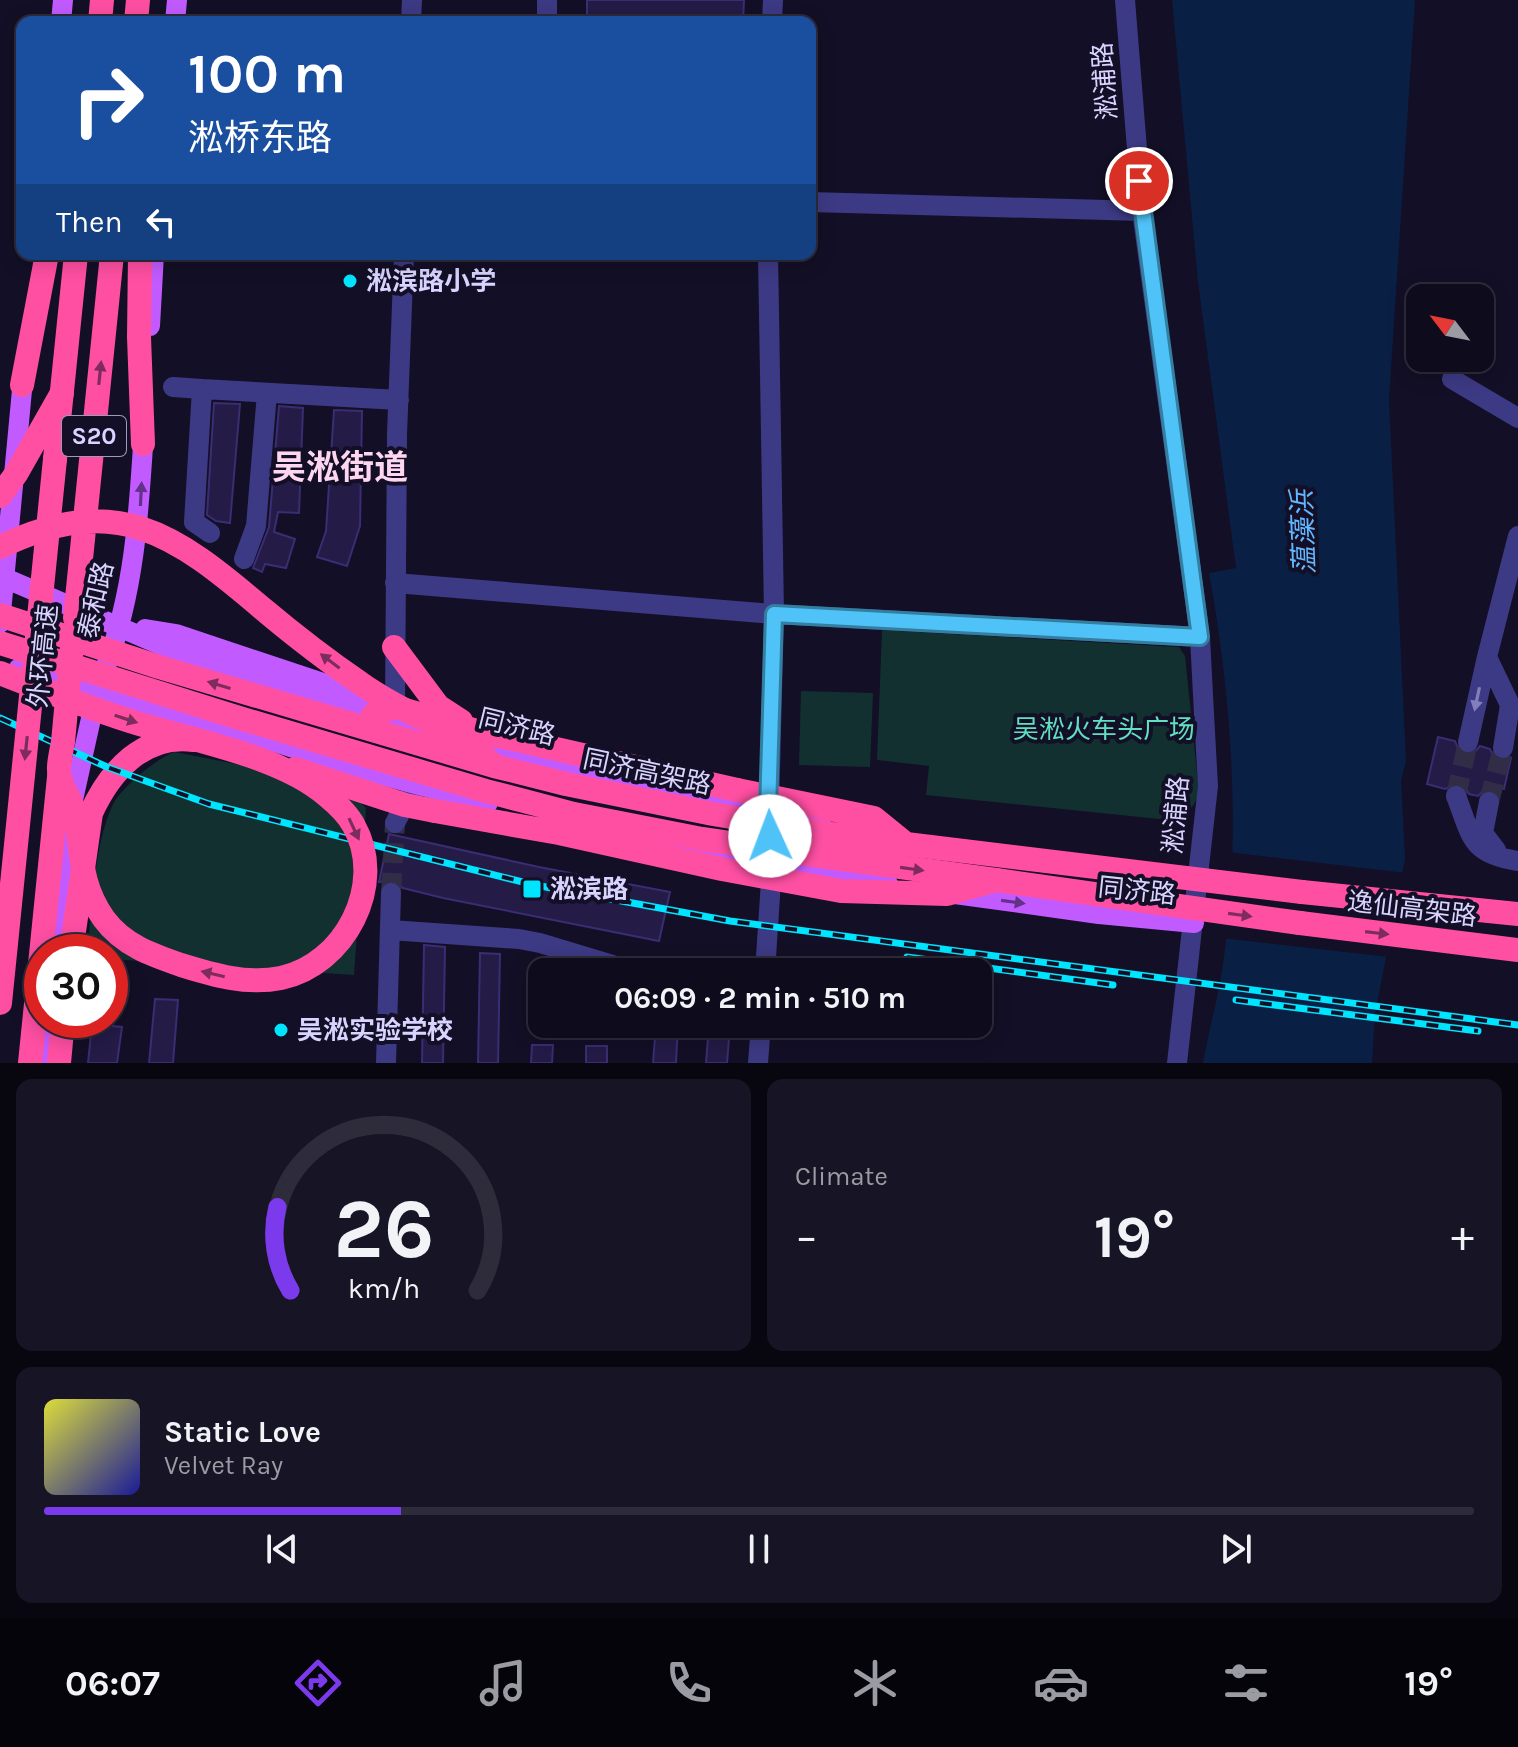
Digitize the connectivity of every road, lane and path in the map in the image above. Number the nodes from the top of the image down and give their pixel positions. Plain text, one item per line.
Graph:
1 (1125, 0) edge
2 (816, 202) edge
3 (1142, 211) junction
4 (35, 260) edge
5 (46, 260) edge
6 (75, 260) edge
7 (111, 260) edge
8 (140, 260) edge
9 (154, 260) edge
10 (404, 260) edge
11 (768, 260) edge
12 (1452, 379) dead end
13 (22, 385) junction
14 (173, 387) dead end
15 (202, 389) junction
16 (62, 393) junction
17 (267, 393) junction
18 (399, 400) junction
19 (1518, 418) edge
20 (143, 444) junction
21 (0, 496) edge
22 (210, 533) dead end
23 (1518, 536) edge
24 (0, 547) edge
25 (244, 559) dead end
26 (2, 577) edge
27 (395, 583) junction
28 (774, 614) junction
29 (0, 615) edge
30 (0, 623) edge
31 (121, 626) junction
32 (1200, 637) junction
33 (0, 643) edge
34 (394, 647) junction
35 (1487, 657) junction
36 (0, 662) edge
37 (0, 673) edge
38 (0, 685) edge
39 (97, 691) junction
40 (384, 711) junction
41 (477, 731) junction
42 (1468, 742) tunnel mouth
43 (1503, 748) tunnel mouth
44 (494, 766) junction
45 (59, 777) junction
46 (1456, 796) tunnel mouth
47 (1489, 802) tunnel mouth
48 (405, 804) junction
49 (768, 810) junction
50 (906, 844) junction
51 (1518, 860) edge
52 (772, 863) junction
53 (1198, 869) junction
54 (63, 873) junction
55 (996, 880) junction
56 (1302, 892) joint
57 (391, 893) tunnel mouth
58 (1518, 914) edge
59 (1194, 923) junction
60 (1300, 923) joint
61 (390, 930) junction
62 (57, 934) edge
63 (68, 934) edge
64 (73, 934) edge
65 (1518, 950) edge
66 (586, 958) edge
67 (766, 958) edge
68 (0, 1003) edge
69 (46, 1038) edge
70 (61, 1038) edge
71 (760, 1038) edge
72 (30, 1063) edge
73 (44, 1063) edge
74 (59, 1063) edge
75 (386, 1063) edge
76 (758, 1063) edge
77 (1177, 1063) edge

1 - 3 street, 淞浦路
2 - 3 street
3 - 32 street, 淞浦路
4 - 13 main road
5 - 13 highway
6 - 16 highway, 外环高速 / S20
45 -> 7 highway, 外环高速 / S20, bridge
8 - 20 highway
9 - 20 main road, 泰和路
10 - 18 street
11 - 28 street
12 - 19 street
13 - 26 main road
14 - 15 street
15 - 17 street
15 - 22 street
16 - 21 highway, bridge
16 -> 68 highway, 外环高速 / S20, bridge
17 - 18 street
17 - 25 street
18 - 27 street
31 -> 20 main road, 泰和路
23 - 35 street
44 -> 24 highway, bridge
26 - 30 main road
26 - 31 main road, 同济路
27 - 28 street
27 - 34 street
28 - 32 street
28 - 49 street
44 -> 29 highway, 同济高架路, bridge
31 - 39 main road, 泰和路
31 - 40 main road, 同济路
32 - 53 street, 淞浦路
33 -> 55 highway, 同济高架路, bridge
34 - 40 street
34 - 41 highway
35 -> 42 street
35 - 43 street
36 - 39 main road, 同济路
37 -> 45 highway, bridge
38 - 39 main road
39 - 48 main road, 同济路
39 - 54 main road, 泰和路
40 - 41 highway
40 - 49 main road, 同济路
41 - 50 highway, bridge
44 - 50 highway, 同济高架路, bridge
45 - 72 highway, 外环高速 / S20
46 - 51 street
47 - 51 street
48 - 52 main road, 同济路
48 - 55 highway, bridge
48 - 64 highway
49 - 52 street
49 - 53 main road, 同济路
50 - 56 highway, 同济高架路, bridge
52 -> 59 main road, 同济路
52 - 67 street
53 - 59 street, 淞浦路
54 - 62 main road, 泰和路
54 - 63 highway
55 -> 60 highway, 同济高架路, bridge
56 - 58 highway, 逸仙高架路
57 - 61 street
59 - 77 street, 淞浦路
60 -> 65 highway, 逸仙高架路
61 - 66 street
61 - 75 street
69 - 73 main road
70 - 74 highway
71 - 76 street

